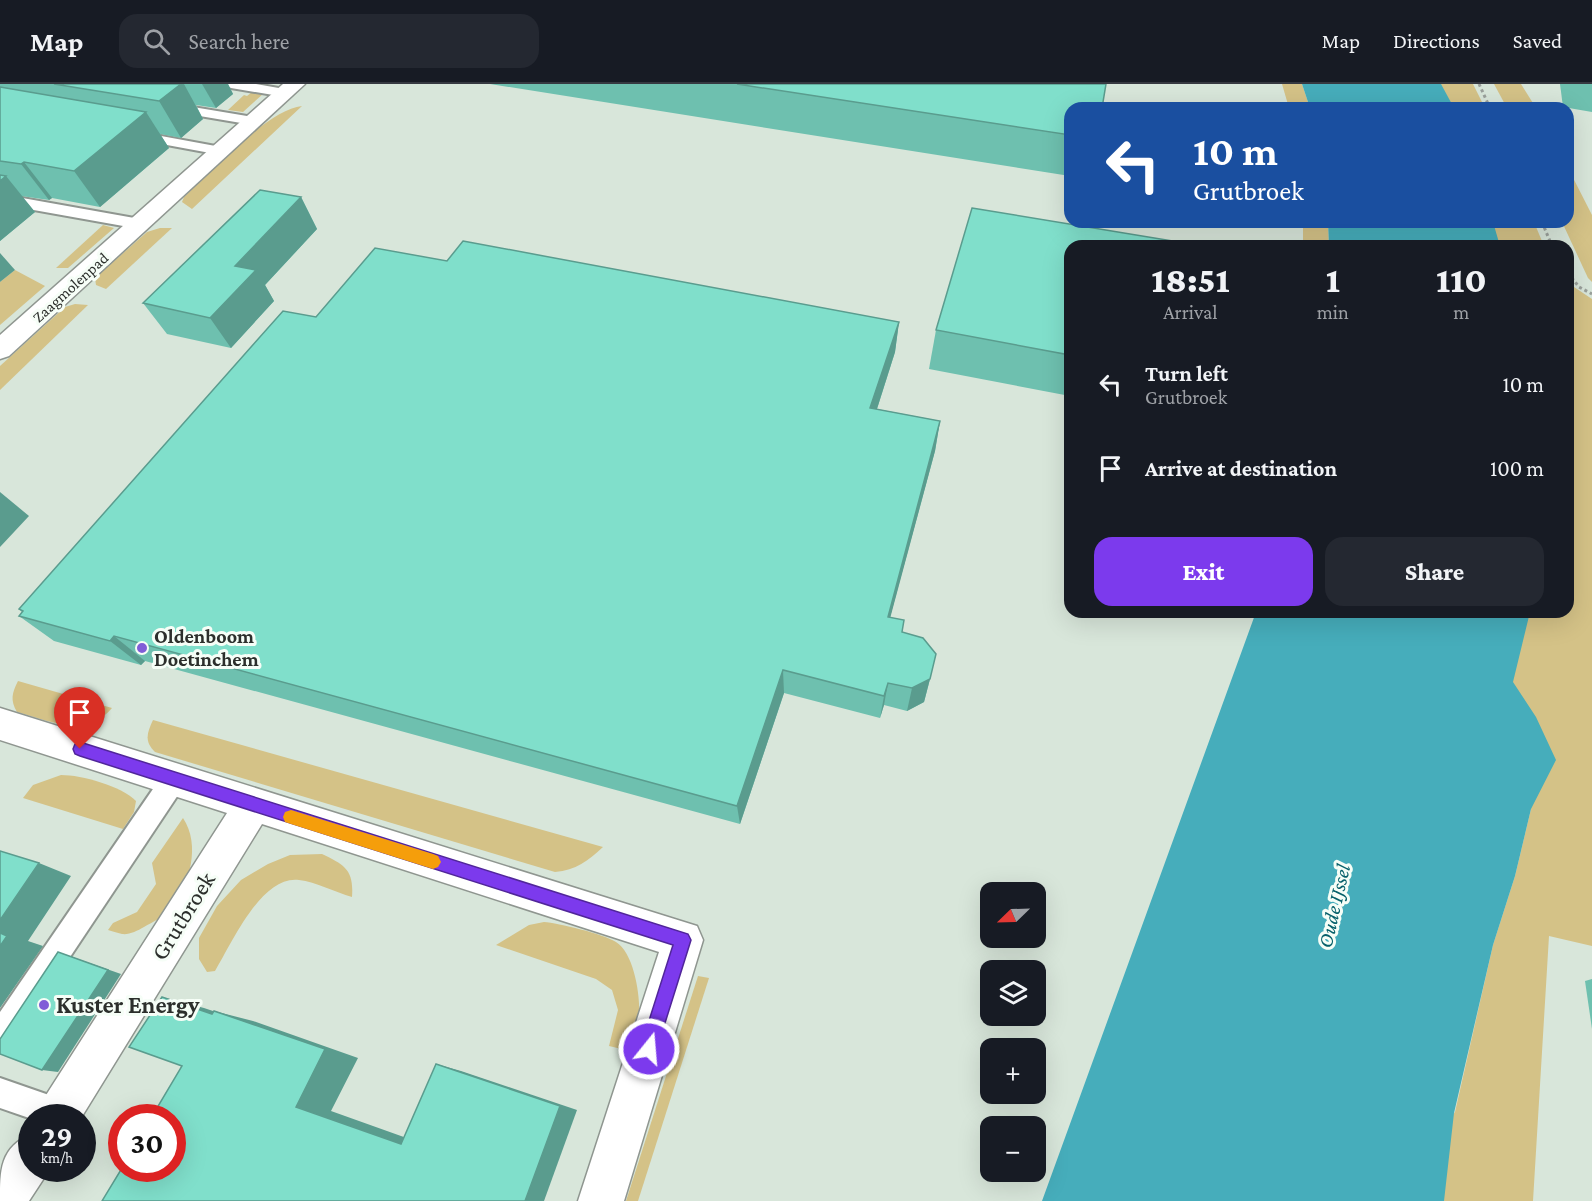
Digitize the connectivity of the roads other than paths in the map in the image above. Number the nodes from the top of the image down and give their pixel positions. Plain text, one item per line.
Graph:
1 (238, 85) edge
2 (290, 88) edge
3 (150, 104) edge
4 (253, 121) junction
5 (117, 132) edge
6 (221, 151) junction
7 (0, 199) edge
8 (140, 224) junction
9 (0, 350) edge
10 (0, 724) edge
11 (175, 778) junction
12 (253, 805) junction
13 (0, 1037) edge
14 (0, 1093) edge
15 (28, 1104) edge
16 (64, 1104) edge
17 (18, 1178) edge
18 (3, 1201) edge
19 (601, 1201) edge

1 - 2 lane, Zaagmolenpad
2 - 4 street, Zaagmolenpad
3 - 4 lane
4 - 6 street, Zaagmolenpad
5 - 6 lane
6 - 8 street, Zaagmolenpad
7 - 8 lane
8 - 9 street, Zaagmolenpad
10 - 11 street
11 - 12 street
11 - 13 lane
12 - 16 street, Grutbroek
12 - 19 street
14 - 15 lane
17 - 18 street

